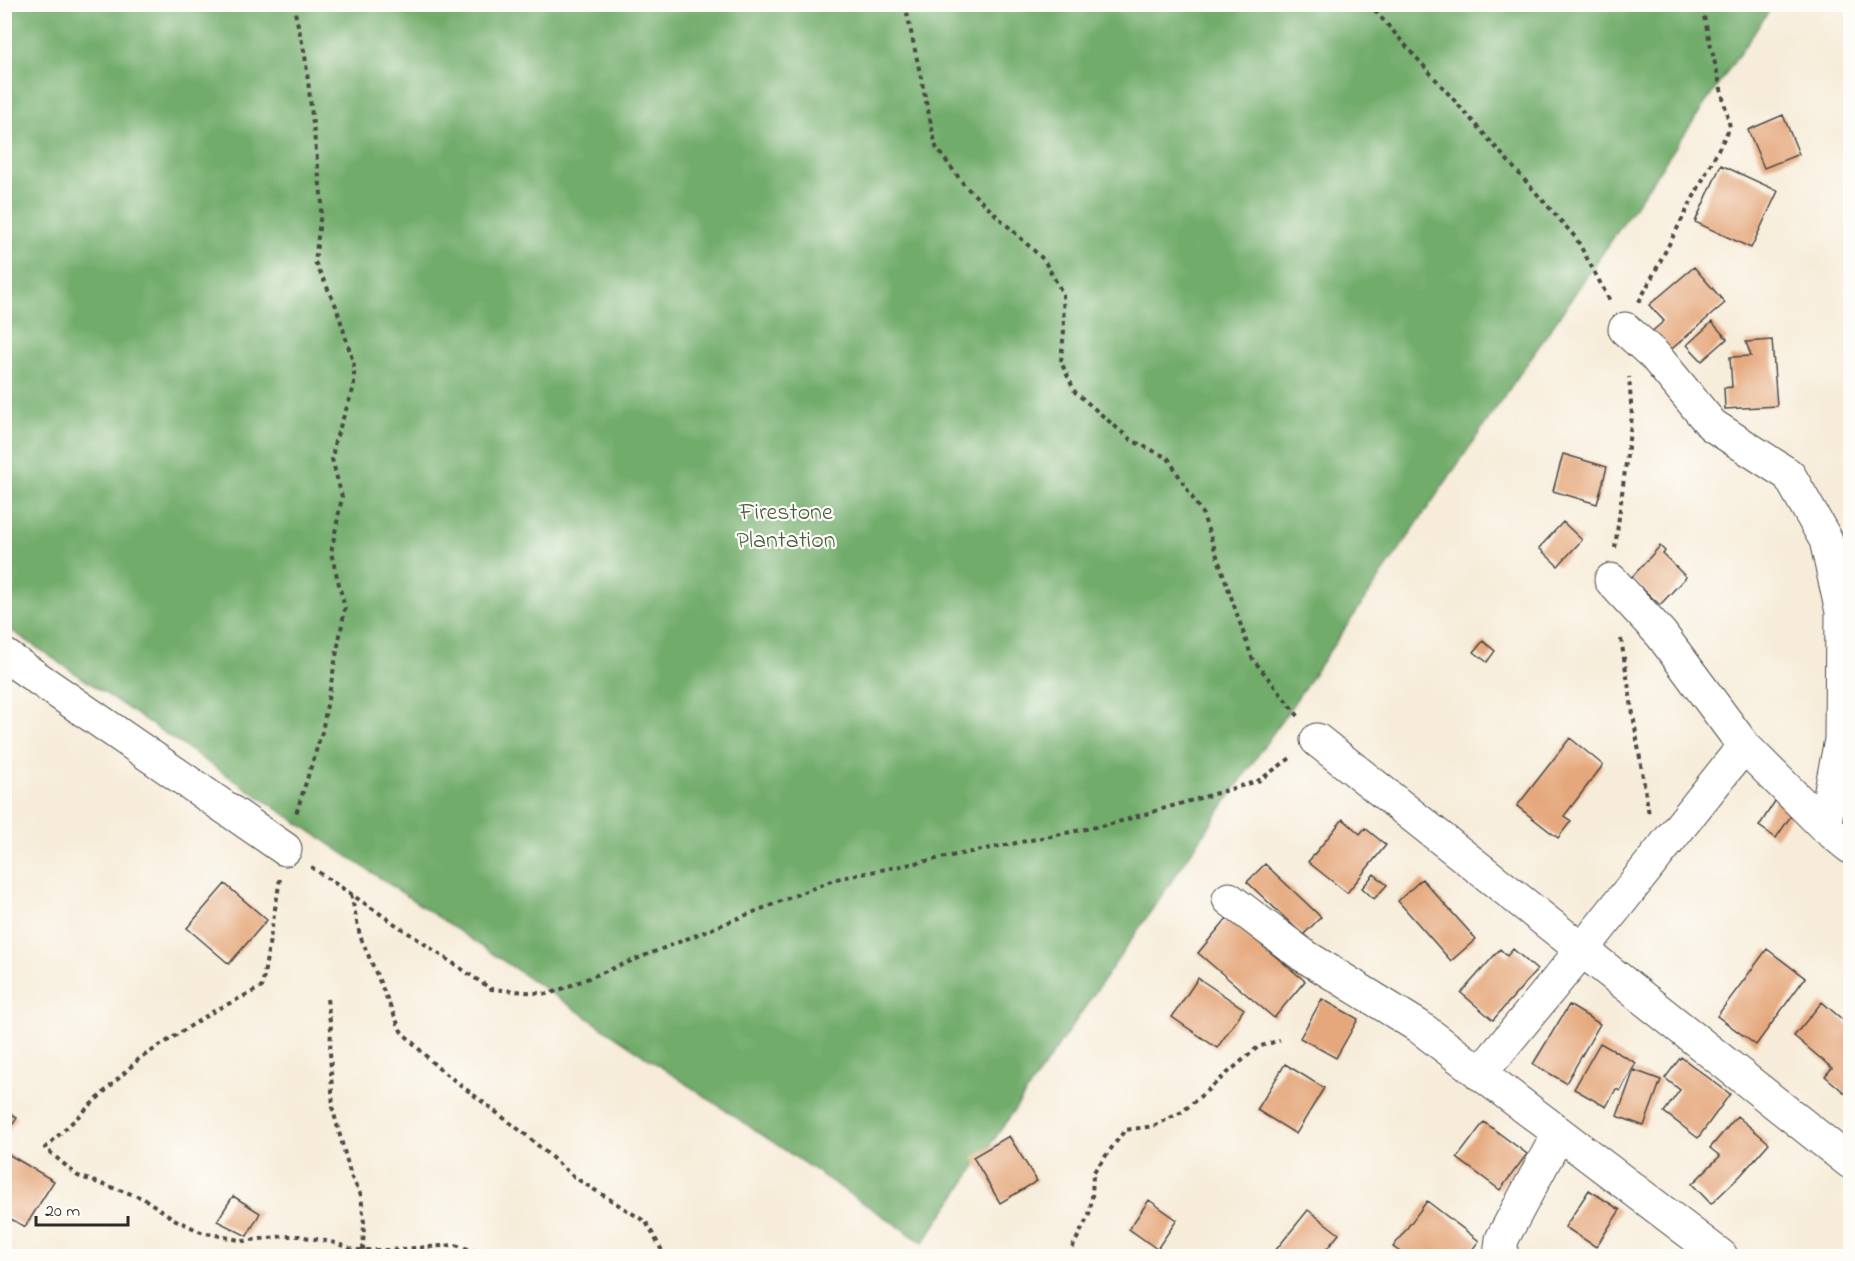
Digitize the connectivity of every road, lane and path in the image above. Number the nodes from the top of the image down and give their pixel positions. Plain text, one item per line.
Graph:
1 (293, 4) edge
2 (905, 4) edge
3 (1369, 4) edge
4 (1701, 4) edge
5 (1625, 329) junction
6 (1611, 580) dead end
7 (4, 655) edge
8 (1317, 740) junction
9 (1744, 746) junction
10 (1824, 826) junction
11 (1851, 847) edge
12 (285, 849) junction
13 (350, 894) junction
14 (1228, 899) dead end
15 (1582, 950) junction
16 (327, 999) dead end
17 (1280, 1040) dead end
18 (1480, 1074) junction
19 (1559, 1133) junction
20 (1851, 1162) edge
21 (363, 1250) junction
22 (488, 1257) edge
23 (665, 1257) edge
24 (1068, 1257) edge
25 (1500, 1257) edge
26 (1721, 1257) edge

1 - 12 path
2 - 8 path
3 - 5 path
4 - 5 path
5 - 10 street
6 - 9 street
7 - 12 street
8 - 13 path
8 - 15 street
9 - 10 street
9 - 15 street
10 - 11 street
12 - 13 path
12 - 21 path
13 - 23 path
14 - 18 street
15 - 18 street
15 - 20 street
16 - 21 path
17 - 24 path
18 - 19 street
19 - 25 street
19 - 26 street
21 - 22 path

